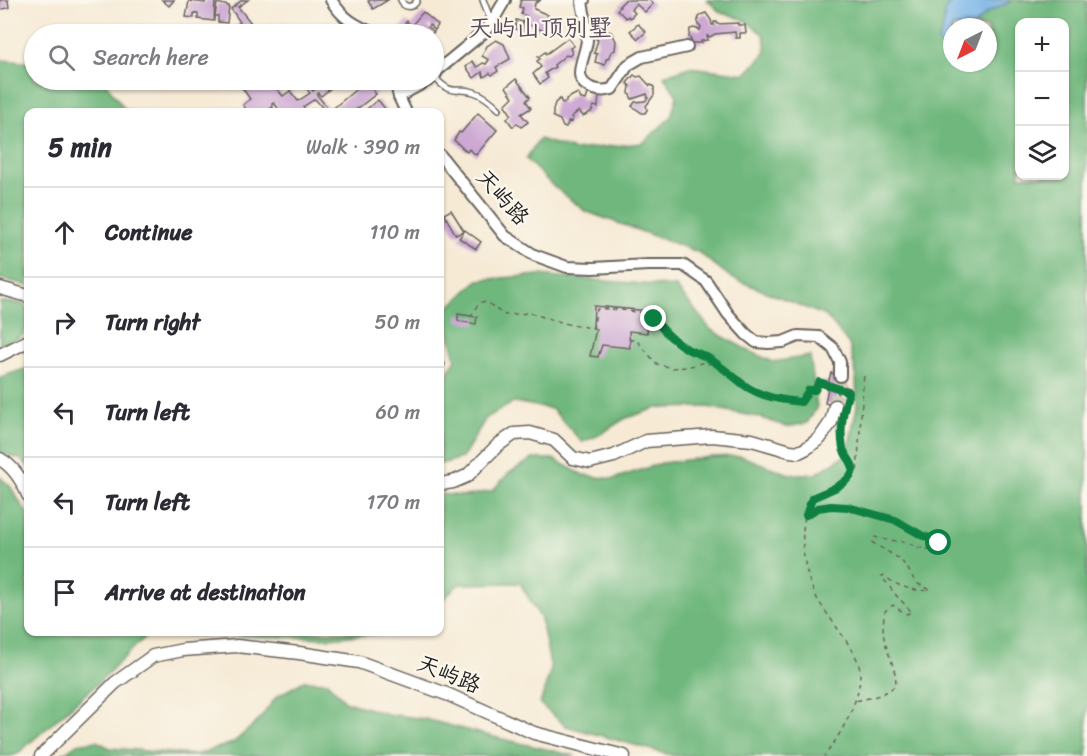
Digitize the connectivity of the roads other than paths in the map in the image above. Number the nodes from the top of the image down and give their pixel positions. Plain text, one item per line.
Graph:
1 (331, 0) edge
2 (401, 0) edge
3 (417, 0) edge
4 (483, 0) edge
5 (505, 0) edge
6 (584, 0) edge
7 (492, 22) junction
8 (352, 24) edge
9 (687, 46) dead end
10 (444, 65) edge
11 (444, 87) edge
12 (397, 90) edge
13 (410, 90) edge
14 (399, 98) junction
15 (404, 108) edge
16 (499, 109) dead end
17 (444, 160) edge
18 (0, 288) edge
19 (24, 295) edge
20 (24, 343) edge
21 (0, 354) edge
22 (840, 376) tunnel mouth
23 (840, 406) tunnel mouth
24 (0, 459) edge
25 (444, 483) edge
26 (24, 486) edge
27 (41, 756) edge
28 (624, 756) edge

1 - 8 street
2 - 3 lane
4 - 7 lane
5 - 7 street
6 - 9 street
7 - 10 street
11 - 16 lane
12 - 14 street
13 - 14 street
14 - 15 street
17 - 22 street, 天屿路
18 - 19 street
20 - 21 street
23 - 25 street
24 - 26 street
27 - 28 street, 天屿路

